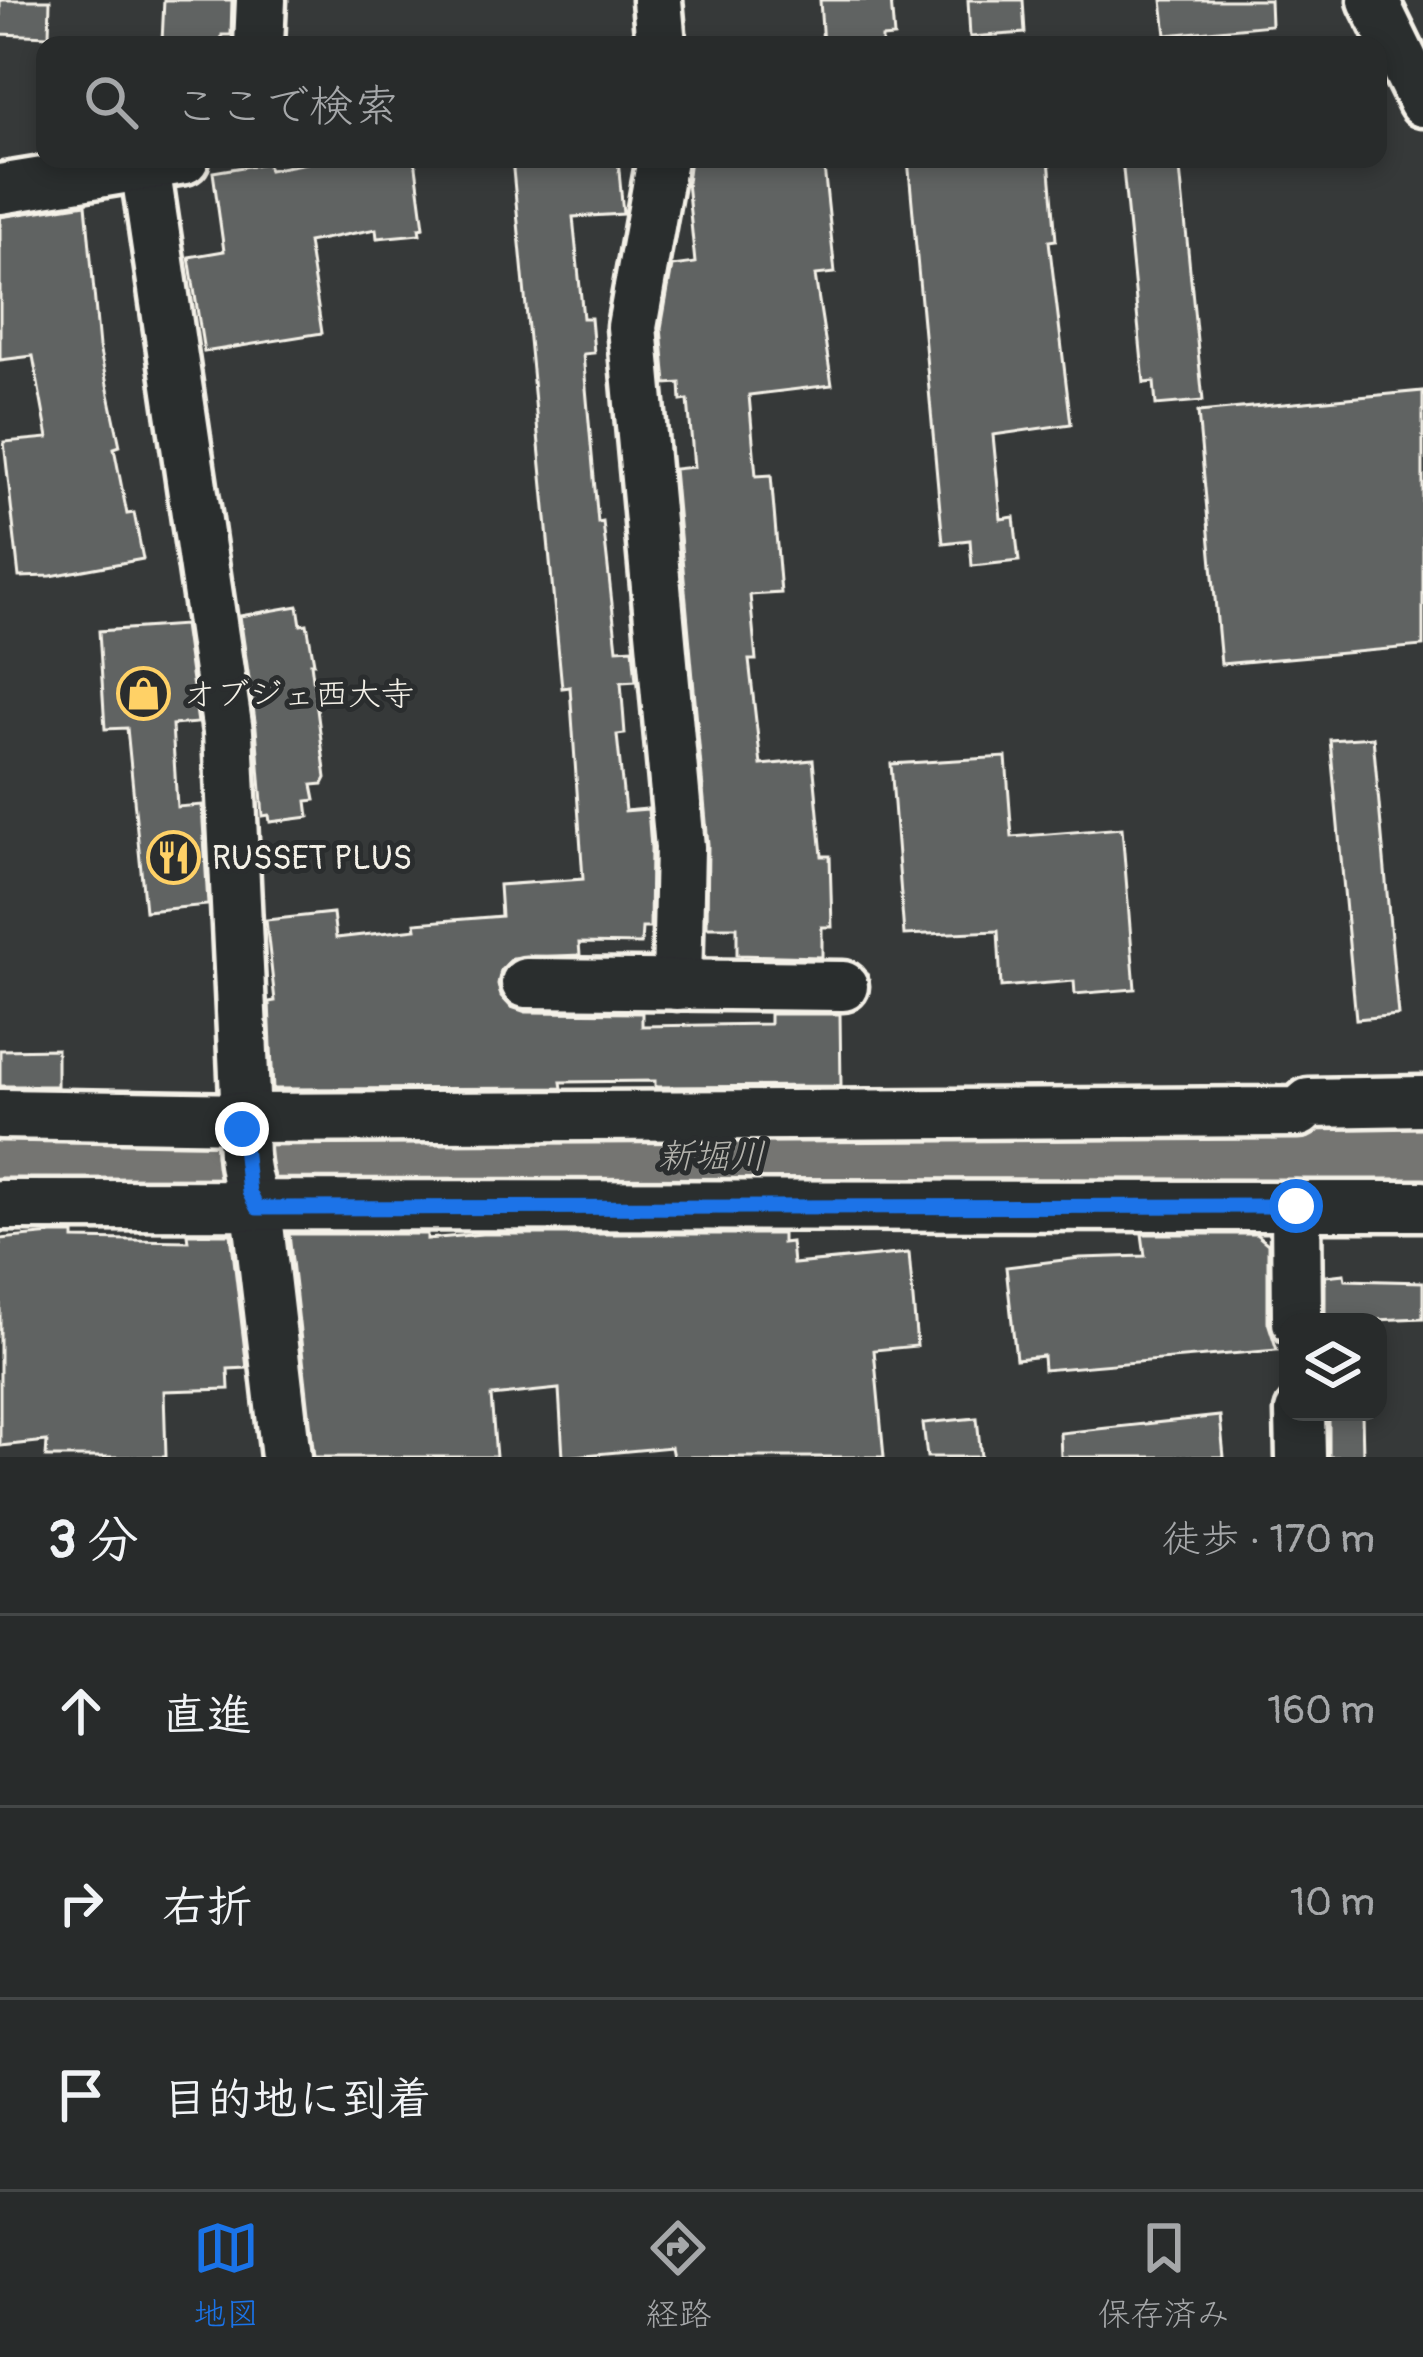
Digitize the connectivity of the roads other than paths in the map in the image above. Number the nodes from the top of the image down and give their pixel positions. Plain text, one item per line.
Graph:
1 (261, 0) edge
2 (657, 0) edge
3 (1395, 28) edge
4 (259, 36) edge
5 (660, 36) edge
6 (1423, 102) edge
7 (132, 168) edge
8 (165, 168) edge
9 (660, 168) edge
10 (0, 189) edge
11 (526, 983) dead end
12 (677, 985) junction
13 (843, 986) dead end
14 (1423, 1101) edge
15 (0, 1114) edge
16 (244, 1124) junction
17 (253, 1200) junction
18 (0, 1205) edge
19 (1296, 1206) junction
20 (1423, 1206) edge
21 (1297, 1313) edge
22 (1300, 1421) edge
23 (286, 1457) edge
24 (1301, 1457) edge

1 - 4 street
2 - 5 street
3 - 6 street
7 - 10 street
8 - 16 street
9 - 12 street
11 - 12 street
12 - 13 street
14 - 16 street
15 - 16 street
16 - 17 street
17 - 18 street
17 - 19 street
17 - 23 street
19 - 20 street
19 - 21 street
22 - 24 street

